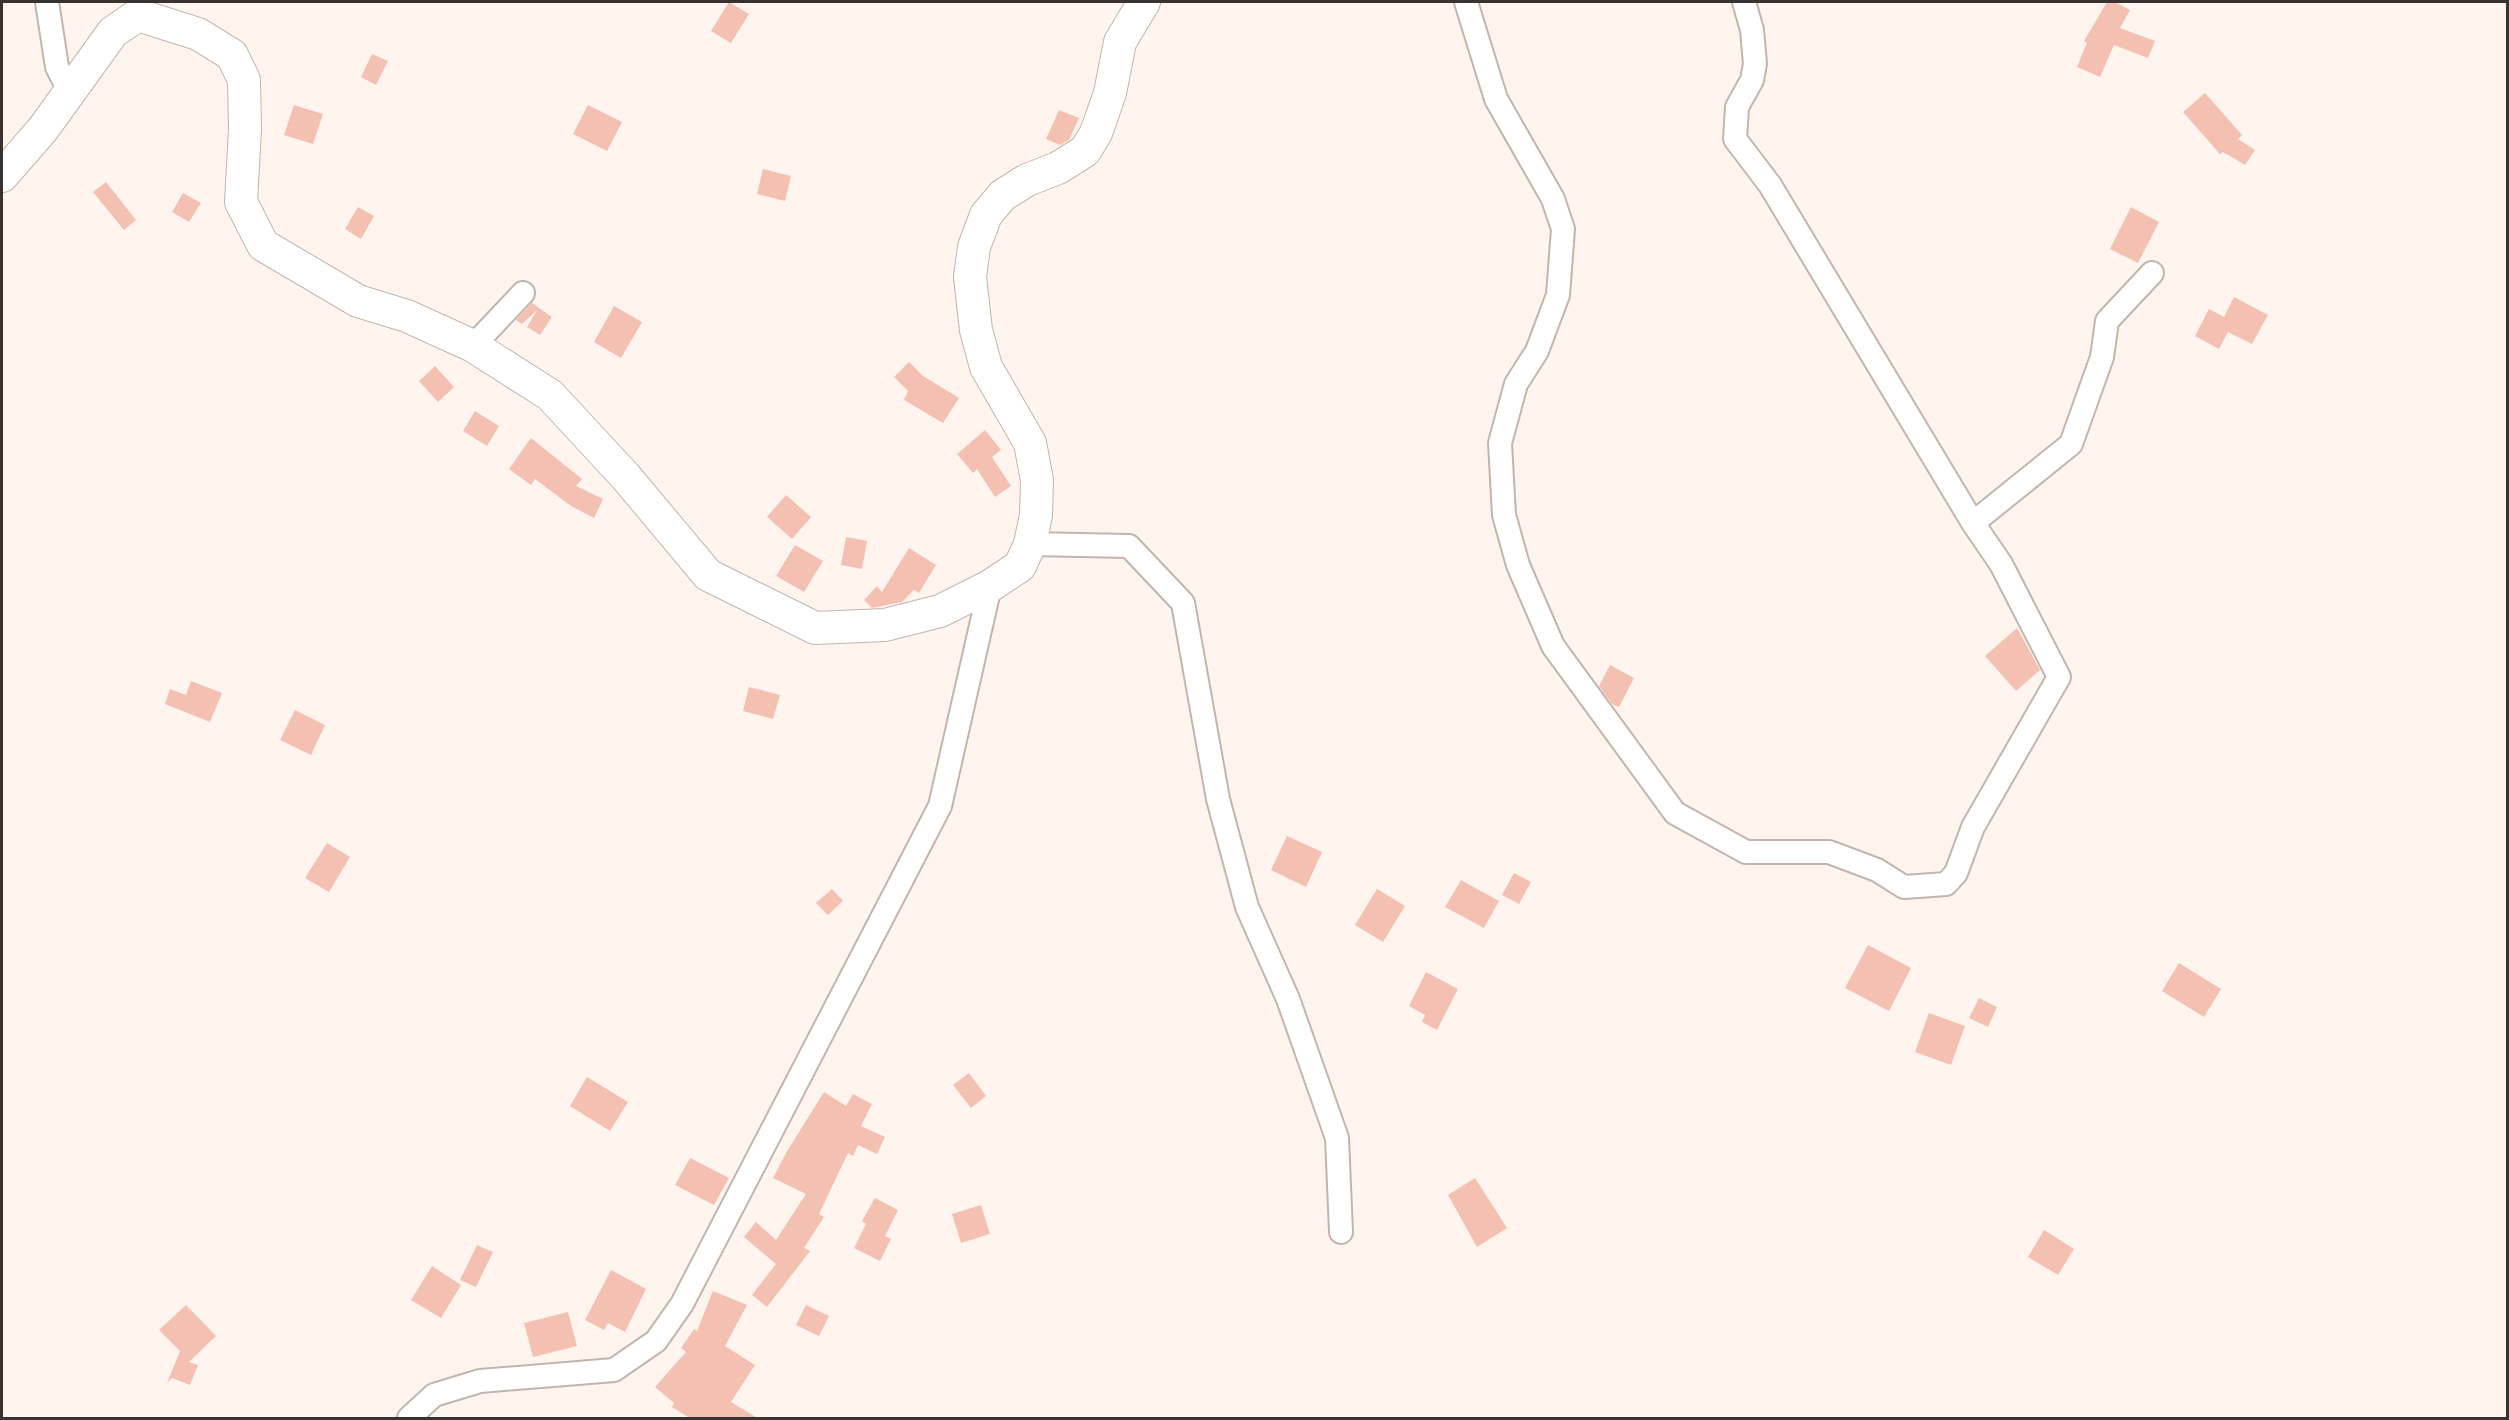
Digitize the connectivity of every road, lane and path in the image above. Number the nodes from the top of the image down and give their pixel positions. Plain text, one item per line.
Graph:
1 (47, 2) edge
2 (1144, 2) edge
3 (1466, 2) edge
4 (1744, 2) edge
5 (136, 8) edge
6 (69, 91) junction
7 (2, 176) edge
8 (2152, 273) dead end
9 (523, 293) dead end
10 (473, 346) junction
11 (1973, 523) junction
12 (1030, 544) junction
13 (990, 586) junction
14 (1341, 1232) dead end
15 (409, 1419) edge

1 - 6 street
2 - 12 main road
3 - 11 street
4 - 11 street
5 - 6 main road
5 - 10 main road
6 - 7 main road
8 - 11 street
9 - 10 street
10 - 13 main road
12 - 13 main road
12 - 14 street
13 - 15 street

